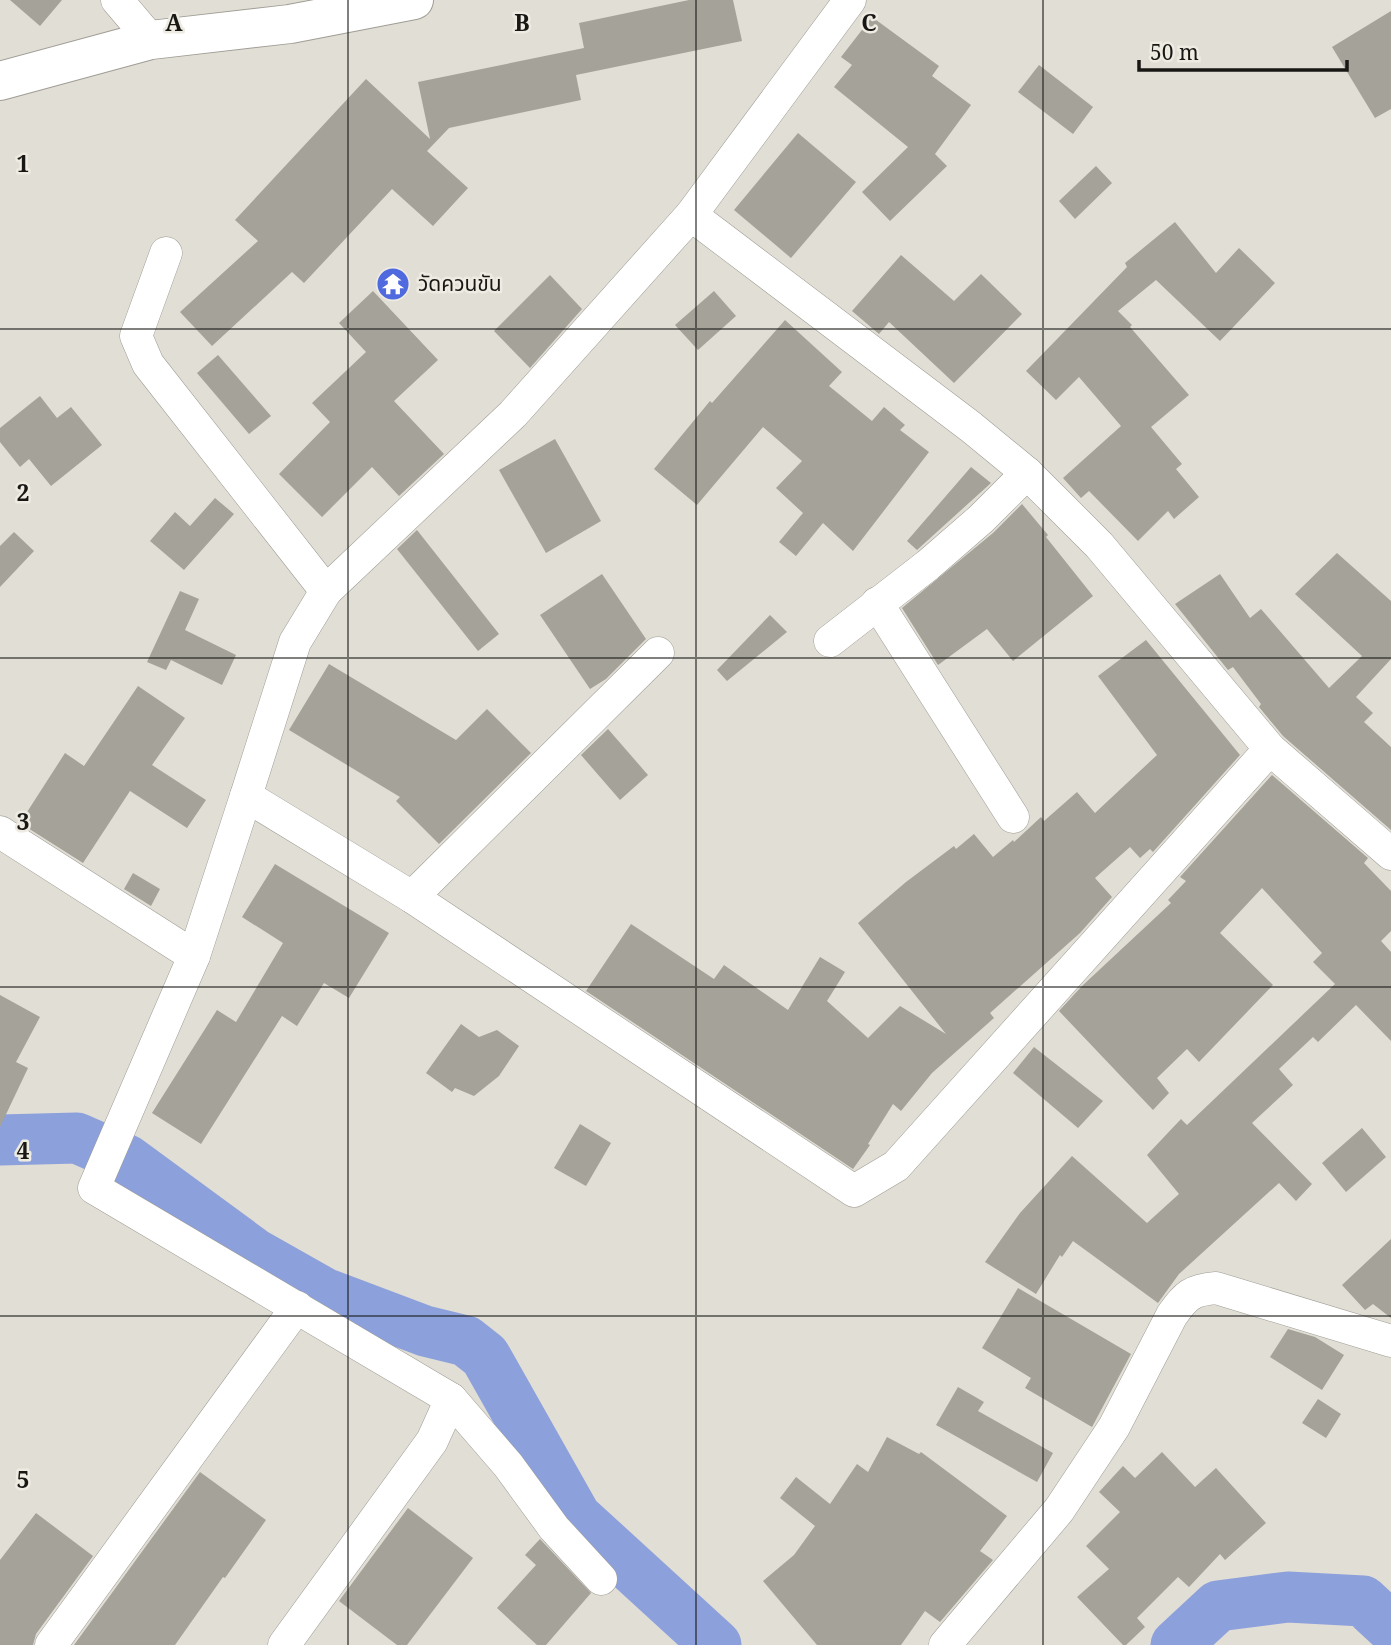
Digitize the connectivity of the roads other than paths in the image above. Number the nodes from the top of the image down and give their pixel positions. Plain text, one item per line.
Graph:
1 (117, 0) edge
2 (414, 0) edge
3 (850, 0) edge
4 (290, 12) edge
5 (151, 40) junction
6 (0, 81) edge
7 (691, 215) junction
8 (166, 253) dead end
9 (1027, 473) junction
10 (326, 591) junction
11 (877, 603) junction
12 (830, 641) dead end
13 (658, 653) dead end
14 (1270, 749) junction
15 (246, 796) junction
16 (1013, 817) dead end
17 (0, 832) edge
18 (1391, 854) edge
19 (412, 897) junction
20 (194, 956) junction
21 (297, 1307) junction
22 (1391, 1341) edge
23 (451, 1399) junction
24 (601, 1579) dead end
25 (51, 1645) edge
26 (284, 1645) edge
27 (945, 1645) edge

1 - 5 street
2 - 4 main road
3 - 7 street
4 - 5 main road
5 - 6 main road
7 - 9 street
7 - 10 street
8 - 10 street
9 - 11 street
9 - 14 street
10 - 15 street
11 - 12 street
11 - 16 street
13 - 19 street
14 - 18 street
14 - 19 street
15 - 19 street
15 - 20 street
17 - 20 street
20 - 21 street
21 - 23 street
21 - 25 street
22 - 27 street
23 - 24 street
23 - 26 street

